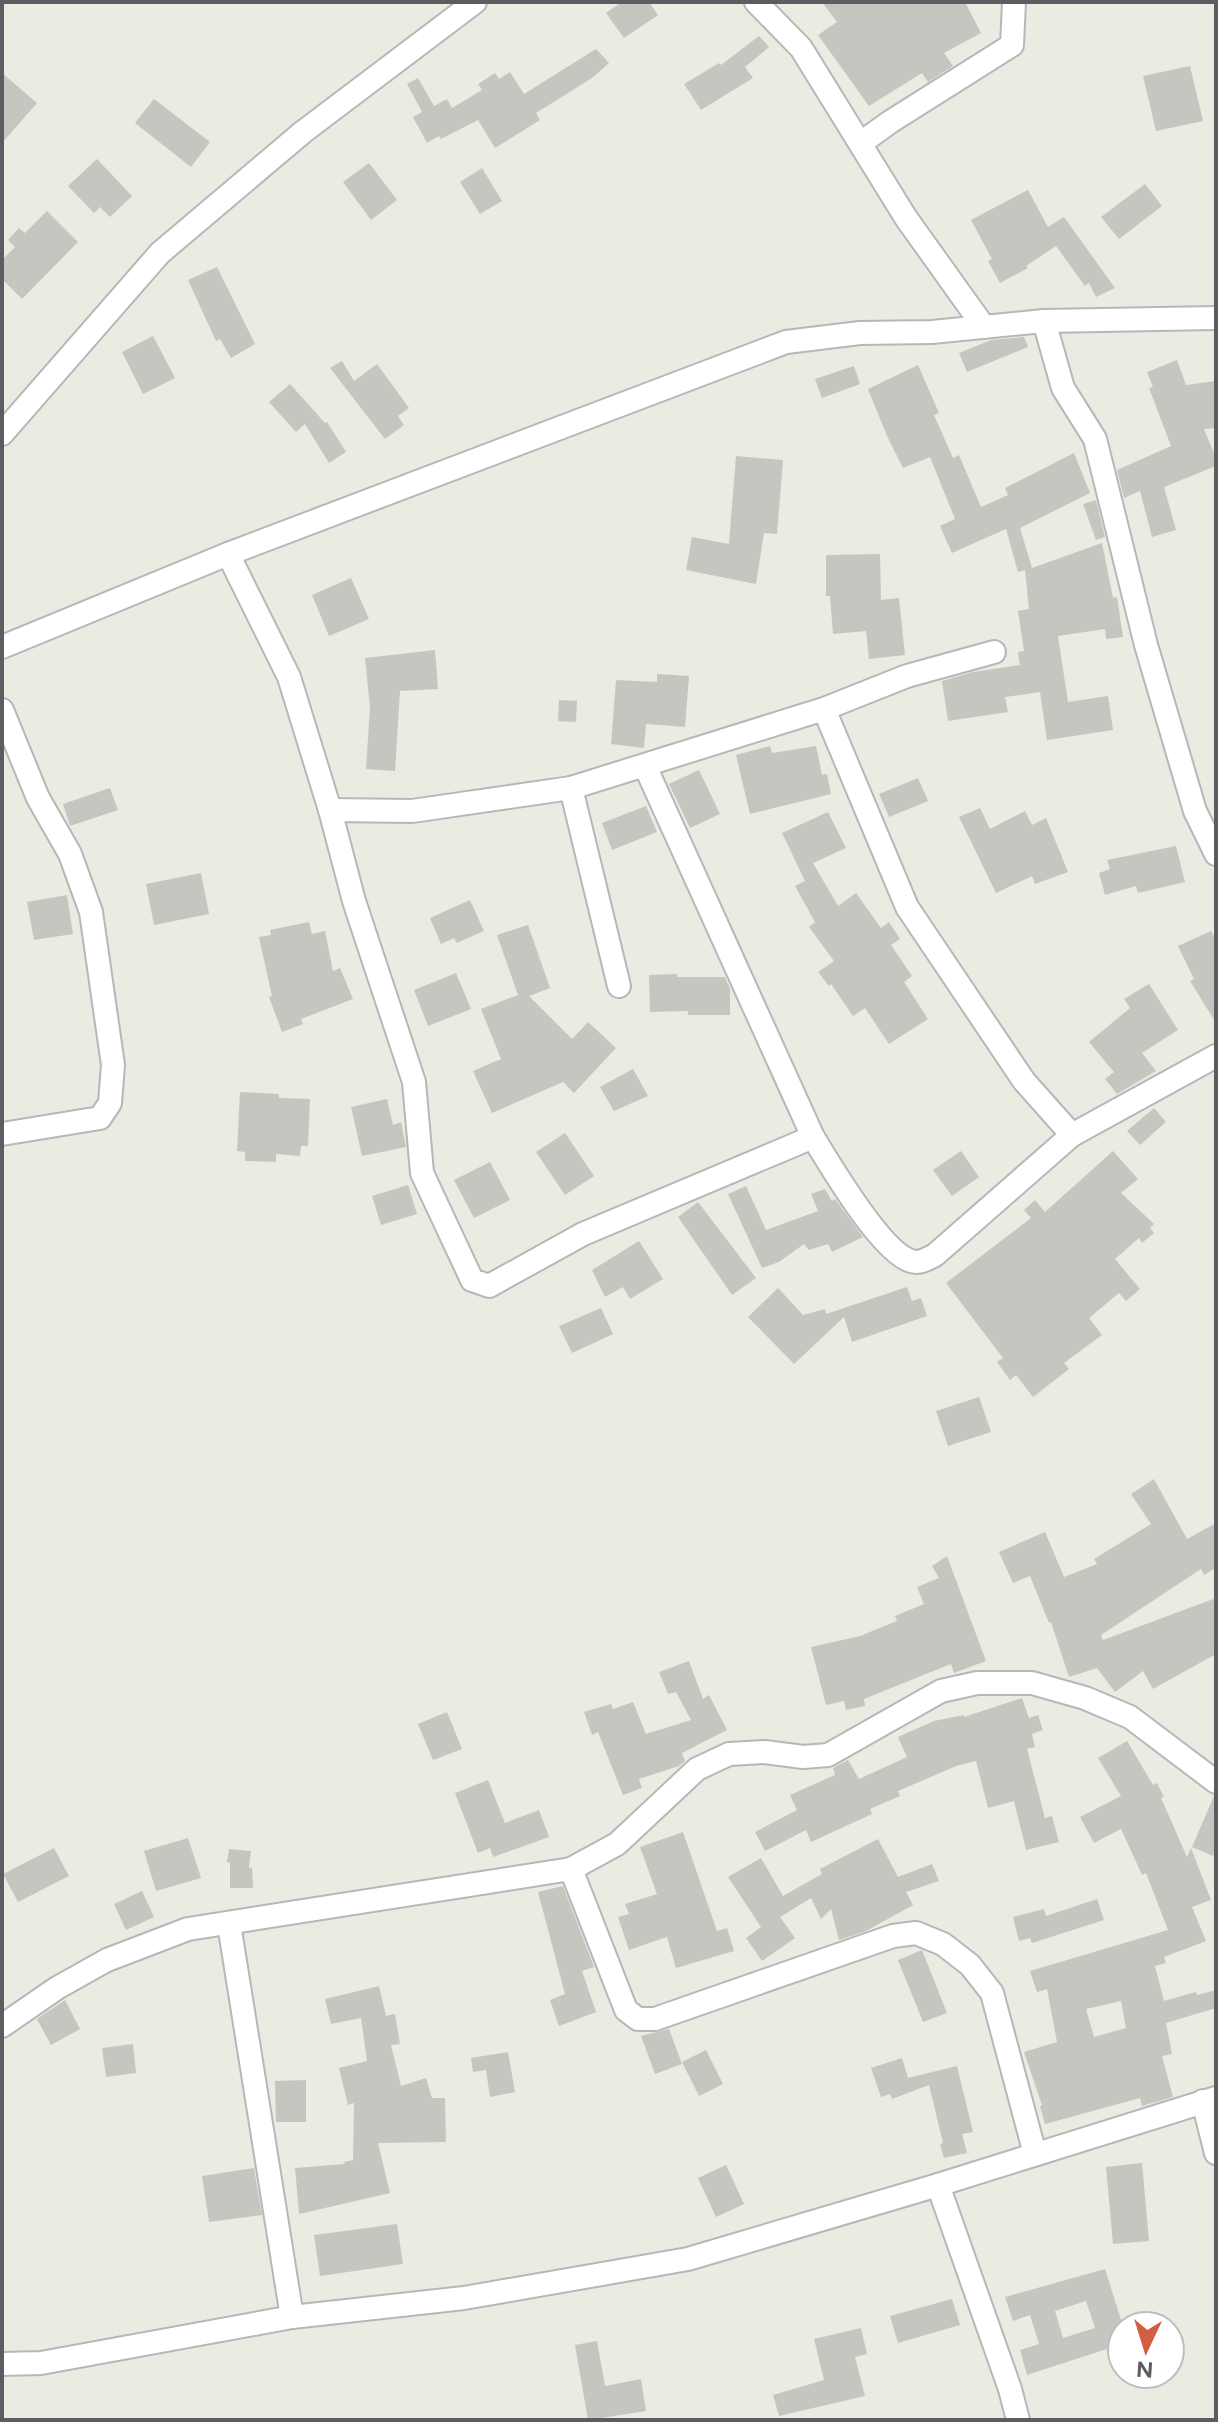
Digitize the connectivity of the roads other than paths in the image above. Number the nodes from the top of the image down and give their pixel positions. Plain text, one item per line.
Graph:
1 (475, 2) edge
2 (756, 2) edge
3 (1014, 2) edge
4 (861, 143) junction
5 (1216, 318) edge
6 (1044, 321) junction
7 (984, 327) junction
8 (2, 432) edge
9 (228, 554) junction
10 (2, 647) edge
11 (994, 652) dead end
12 (824, 709) junction
13 (2, 710) edge
14 (645, 766) junction
15 (571, 788) junction
16 (330, 810) junction
17 (1216, 854) edge
18 (619, 986) dead end
19 (1216, 1056) edge
20 (2, 1134) edge
21 (1072, 1135) junction
22 (813, 1137) junction
23 (1216, 1782) edge
24 (571, 1869) junction
25 (229, 1924) junction
26 (2, 2026) edge
27 (1209, 2100) edge
28 (1216, 2153) edge
29 (1035, 2154) junction
30 (938, 2185) junction
31 (292, 2317) junction
32 (2, 2364) edge
33 (1018, 2420) edge

1 - 8 street
2 - 4 street
3 - 4 street
4 - 7 street
5 - 6 street
6 - 7 street
6 - 17 street
7 - 9 street
9 - 10 street
9 - 16 street
11 - 12 street
12 - 14 street
12 - 21 street
13 - 20 street
14 - 15 street
14 - 22 street
15 - 16 street
15 - 18 street
16 - 22 street
19 - 21 street
21 - 22 street
23 - 24 street
24 - 25 street
24 - 29 street
25 - 26 street
25 - 31 street
27 - 28 street
27 - 29 street
29 - 30 street
30 - 31 street
30 - 33 street
31 - 32 street

